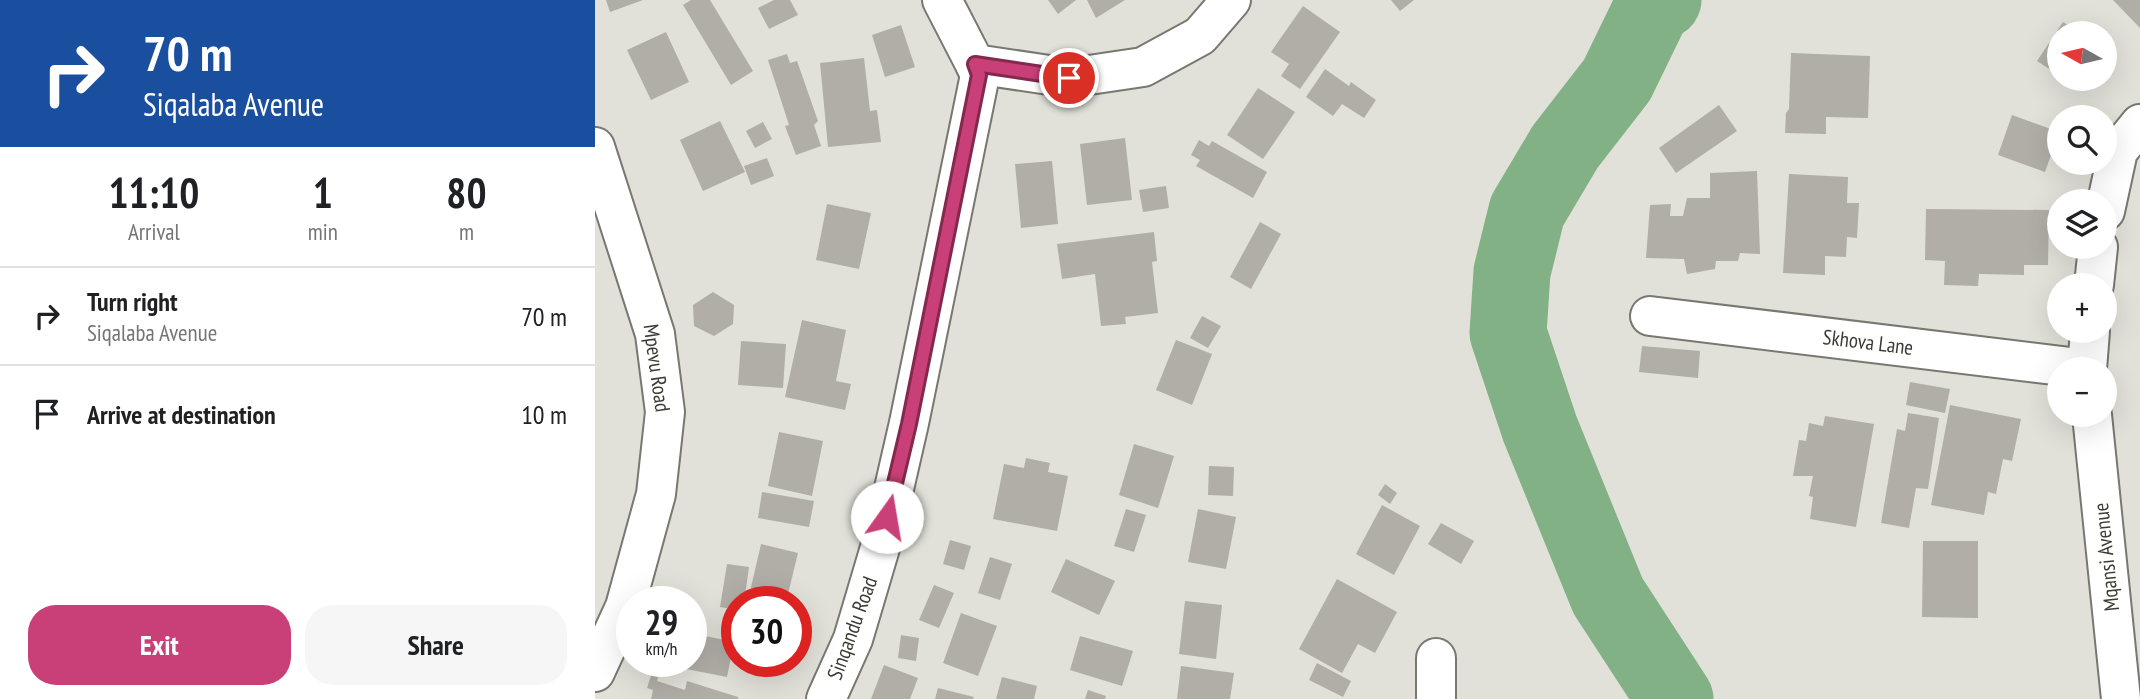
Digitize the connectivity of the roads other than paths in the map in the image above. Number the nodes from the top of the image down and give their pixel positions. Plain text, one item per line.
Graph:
1 (942, 0) edge
2 (1231, 0) edge
3 (975, 64) junction
4 (2140, 124) edge
5 (595, 146) edge
6 (2110, 189) edge
7 (1650, 316) dead end
8 (2047, 364) edge
9 (2093, 427) edge
10 (1436, 658) dead end
11 (595, 672) edge
12 (826, 699) edge
13 (1436, 699) edge
14 (2121, 699) edge

1 - 3 street
2 - 3 street
3 - 12 street, Sinqandu Road
4 - 6 street
5 - 11 street, Mpevu Road
7 - 8 street, Skhova Lane
9 - 14 street, Mqansi Avenue
10 - 13 street

